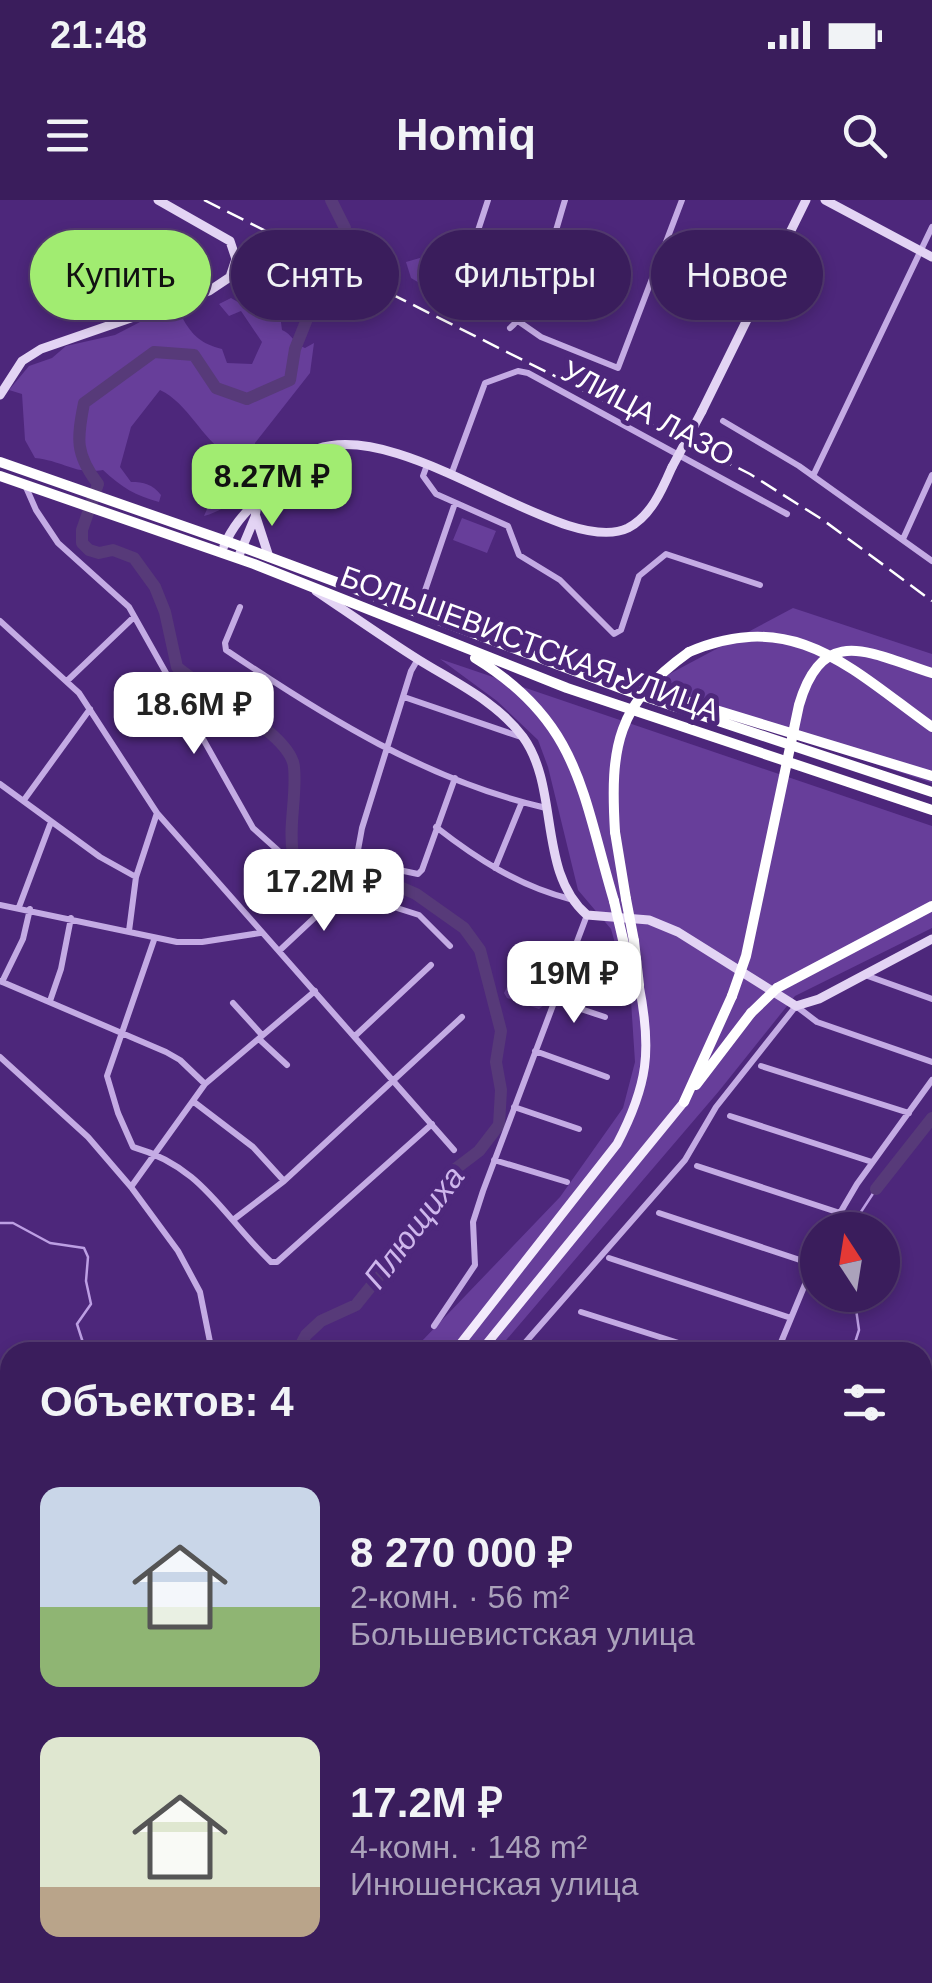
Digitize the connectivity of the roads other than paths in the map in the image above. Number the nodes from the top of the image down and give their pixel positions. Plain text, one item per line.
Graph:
1 (158, 200) edge
2 (488, 200) edge
3 (565, 200) edge
4 (682, 200) edge
5 (806, 200) edge
6 (825, 200) edge
7 (932, 227) edge
8 (478, 230) edge
9 (920, 252) junction
10 (932, 257) edge
11 (518, 321) junction
12 (510, 328) dead end
13 (0, 395) edge
14 (723, 421) dead end
15 (0, 462) edge
16 (427, 464) junction
17 (451, 475) junction
18 (932, 475) edge
19 (0, 476) edge
20 (813, 476) junction
21 (25, 484) junction
22 (258, 499) junction
23 (455, 503) junction
24 (787, 514) dead end
25 (256, 517) junction
26 (234, 526) junction
27 (204, 533) junction
28 (903, 539) junction
29 (226, 541) junction
30 (221, 553) junction
31 (240, 553) junction
32 (269, 557) junction
33 (932, 561) edge
34 (760, 586) dead end
35 (312, 588) junction
36 (240, 607) dead end
37 (417, 614) junction
38 (134, 617) junction
39 (0, 621) edge
40 (449, 642) junction
41 (527, 654) junction
42 (418, 660) junction
43 (932, 673) edge
44 (68, 680) junction
45 (404, 697) junction
46 (90, 709) junction
47 (932, 727) edge
48 (523, 738) junction
49 (386, 750) junction
50 (927, 774) edge
51 (455, 778) junction
52 (0, 784) edge
53 (932, 792) edge
54 (24, 800) junction
55 (522, 802) junction
56 (546, 808) junction
57 (932, 810) edge
58 (156, 813) junction
59 (50, 822) junction
60 (436, 826) junction
61 (496, 868) junction
62 (136, 877) junction
63 (344, 890) junction
64 (570, 899) junction
65 (620, 900) junction
66 (0, 905) edge
67 (932, 906) edge
68 (19, 907) junction
69 (30, 909) junction
70 (586, 915) junction
71 (70, 918) junction
72 (129, 931) junction
73 (260, 933) junction
74 (932, 939) edge
75 (154, 940) junction
76 (450, 946) dead end
77 (279, 951) junction
78 (432, 966) dead end
79 (864, 974) junction
80 (1, 982) edge
81 (639, 984) joint
82 (314, 992) junction
83 (932, 999) edge
84 (554, 1000) junction
85 (50, 1002) junction
86 (233, 1003) dead end
87 (796, 1006) junction
88 (462, 1017) dead end
89 (605, 1017) dead end
90 (123, 1032) junction
91 (355, 1036) junction
92 (260, 1037) junction
93 (535, 1051) junction
94 (0, 1057) edge
95 (932, 1062) edge
96 (286, 1065) dead end
97 (761, 1066) dead end
98 (607, 1077) dead end
99 (392, 1079) junction
100 (932, 1080) edge
101 (205, 1084) junction
102 (194, 1102) junction
103 (684, 1102) junction
104 (514, 1108) junction
105 (909, 1113) junction
106 (730, 1116) dead end
107 (432, 1124) junction
108 (579, 1129) dead end
109 (454, 1150) dead end
110 (157, 1155) junction
111 (494, 1160) junction
112 (872, 1162) junction
113 (697, 1166) dead end
114 (284, 1181) junction
115 (567, 1182) dead end
116 (132, 1187) junction
117 (837, 1212) edge
118 (841, 1212) edge
119 (658, 1213) dead end
120 (233, 1220) junction
121 (609, 1258) dead end
122 (800, 1260) edge
123 (800, 1295) edge
124 (581, 1312) dead end
125 (791, 1318) junction
126 (434, 1326) dead end
127 (210, 1342) edge
128 (462, 1342) edge
129 (488, 1342) edge
130 (526, 1342) edge
131 (676, 1342) edge
132 (781, 1342) edge

1 - 13 street
2 - 8 street
3 - 11 street
4 - 11 street, УЛИЦА ЛАЗО
5 - 17 street, bridge
6 - 9 street
7 - 9 street
9 - 10 street
9 - 20 street
11 - 12 street
14 - 20 street, УЛИЦА ЛАЗО
15 - 27 highway, БОЛЬШЕВИСТСКАЯ УЛИЦА
16 - 17 street
16 - 22 street
16 - 23 street
17 - 24 street, УЛИЦА ЛАЗО
18 - 28 street
19 - 21 highway, БОЛЬШЕВИСТСКАЯ УЛИЦА
20 - 28 street, УЛИЦА ЛАЗО
21 - 30 highway, БОЛЬШЕВИСТСКАЯ УЛИЦА
21 - 38 street
22 - 25 street
22 - 26 street
23 - 34 street
23 - 37 street
25 - 31 street
25 - 32 street
26 - 27 street
26 - 29 street
27 - 29 highway, БОЛЬШЕВИСТСКАЯ УЛИЦА
28 - 33 street, УЛИЦА ЛАЗО
29 - 30 street
29 - 31 highway, БОЛЬШЕВИСТСКАЯ УЛИЦА
30 - 31 highway, БОЛЬШЕВИСТСКАЯ УЛИЦА
31 - 32 highway, БОЛЬШЕВИСТСКАЯ УЛИЦА
31 - 35 highway, БОЛЬШЕВИСТСКАЯ УЛИЦА
32 - 37 highway, БОЛЬШЕВИСТСКАЯ УЛИЦА
35 - 40 highway, БОЛЬШЕВИСТСКАЯ УЛИЦА
35 - 42 street
36 - 49 street
37 - 41 highway, БОЛЬШЕВИСТСКАЯ УЛИЦА
38 - 44 street
38 - 63 street
39 - 44 street
40 - 57 highway, БОЛЬШЕВИСТСКАЯ УЛИЦА
40 - 65 highway
41 - 50 highway
41 - 53 highway, БОЛЬШЕВИСТСКАЯ УЛИЦА
42 - 45 street
42 - 48 street
43 - 103 highway, bridge
44 - 46 street
45 - 48 street
45 - 49 street
46 - 54 street
46 - 58 street
47 - 65 highway, bridge
48 - 56 street
49 - 51 street
49 - 60 street
51 - 55 street
51 - 60 street
52 - 54 street
54 - 59 street
55 - 56 street
55 - 61 street
56 - 64 street
58 - 62 street
58 - 73 street
59 - 62 street
59 - 68 street
60 - 61 street
61 - 64 street
62 - 72 street
63 - 76 street
63 - 77 street
64 - 70 street
65 - 81 highway, bridge
66 - 68 street
67 - 103 highway, bridge
68 - 69 street
69 - 71 street
69 - 80 street
70 - 84 street
70 - 87 street
71 - 72 street
71 - 85 street
72 - 75 street
73 - 75 street
73 - 77 street
74 - 79 street
75 - 90 street
77 - 82 street
78 - 91 street
79 - 83 street
79 - 87 street
80 - 85 street
81 - 128 main road
82 - 91 street
82 - 92 street
84 - 89 street
84 - 93 street
85 - 90 street
86 - 92 street
87 - 95 street
87 - 130 street
88 - 99 street
90 - 101 street
90 - 110 street
91 - 99 street
92 - 96 street
92 - 101 street
93 - 98 street
93 - 104 street
94 - 116 street
97 - 105 street
99 - 107 street
99 - 114 street
100 - 105 street
101 - 102 street
102 - 110 street
102 - 114 street
103 - 129 main road
104 - 108 street
104 - 111 street
105 - 112 street
106 - 112 street
107 - 109 street
107 - 120 street
110 - 116 street
110 - 120 street
111 - 115 street
111 - 126 street
112 - 118 street
113 - 117 street
114 - 120 street
116 - 127 street
119 - 122 street
121 - 125 street
123 - 125 street
124 - 131 street
125 - 132 street

